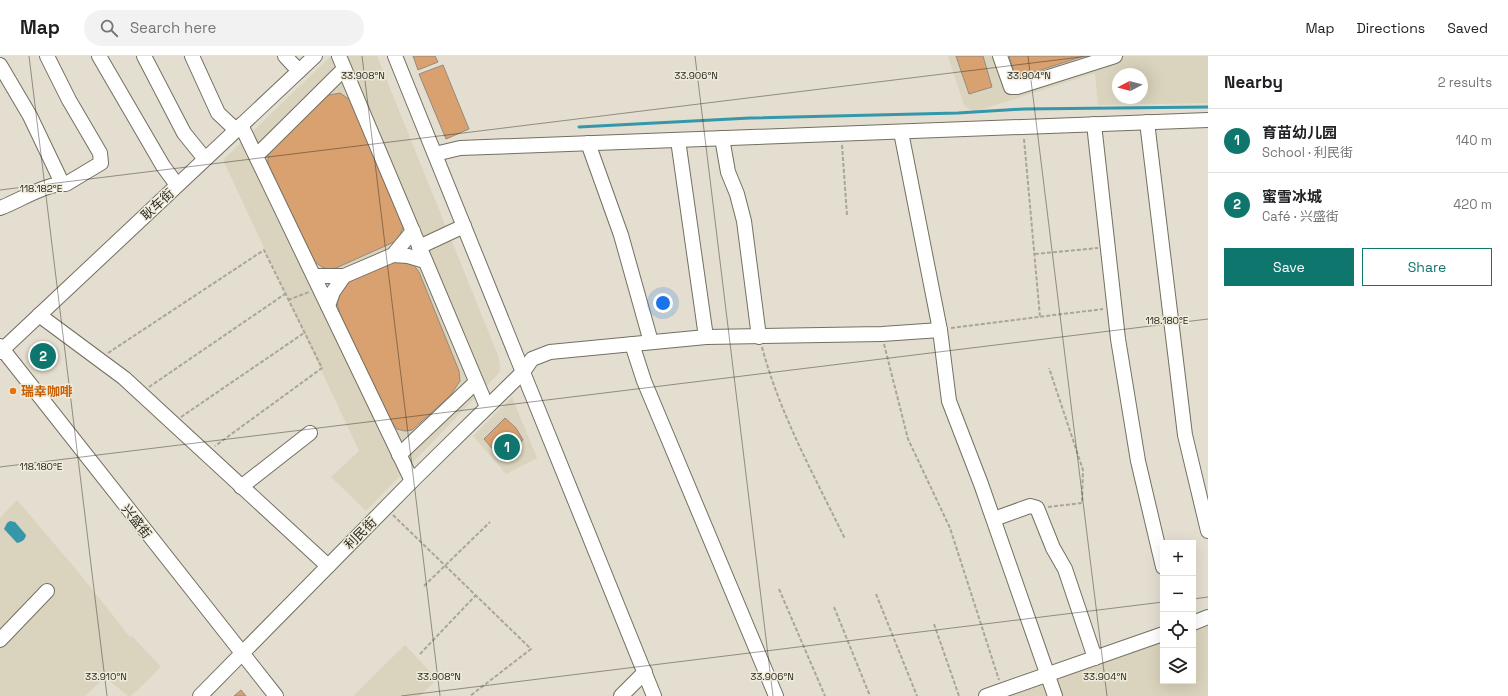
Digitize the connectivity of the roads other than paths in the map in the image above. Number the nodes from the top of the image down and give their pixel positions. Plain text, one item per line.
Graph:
1 (47, 56) edge
2 (99, 56) edge
3 (144, 56) edge
4 (192, 56) edge
5 (285, 56) edge
6 (315, 56) edge
7 (339, 56) edge
8 (395, 56) edge
9 (1000, 56) edge
10 (1116, 56) edge
11 (1, 67) edge
12 (344, 69) junction
13 (299, 71) junction
14 (1208, 120) edge
15 (1147, 122) junction
16 (1094, 124) junction
17 (239, 128) junction
18 (901, 132) junction
19 (722, 138) junction
20 (678, 140) junction
21 (588, 143) junction
22 (435, 154) junction
23 (256, 156) junction
24 (205, 159) junction
25 (62, 184) junction
26 (177, 185) junction
27 (0, 208) edge
28 (464, 226) junction
29 (412, 231) junction
30 (419, 246) junction
31 (393, 255) junction
32 (425, 261) junction
33 (344, 276) junction
34 (317, 282) junction
35 (328, 306) junction
36 (39, 315) junction
37 (940, 330) junction
38 (759, 337) junction
39 (706, 338) junction
40 (651, 342) junction
41 (632, 344) junction
42 (1, 349) edge
43 (523, 372) junction
44 (476, 382) junction
45 (487, 407) junction
46 (310, 433) dead end
47 (400, 455) junction
48 (412, 481) junction
49 (241, 487) junction
50 (994, 519) junction
51 (1208, 531) edge
52 (1160, 554) edge
53 (328, 566) junction
54 (47, 591) dead end
55 (1208, 617) edge
56 (1196, 622) edge
57 (1160, 635) edge
58 (0, 640) edge
59 (242, 654) junction
60 (1095, 658) junction
61 (645, 672) junction
62 (1048, 674) junction
63 (200, 696) edge
64 (276, 696) edge
65 (621, 696) edge
66 (654, 696) edge
67 (776, 696) edge
68 (986, 696) edge
69 (1055, 696) edge

1 - 25 street
2 - 26 street
3 - 24 street
4 - 17 street
5 - 13 street
6 - 13 street, 耿车街
7 - 12 street
8 - 22 street
9 - 10 street
11 - 25 street
12 - 23 street
12 - 29 street
13 - 17 street, 耿车街
14 - 15 street
15 - 16 street
15 - 51 street
16 - 18 street
16 - 52 street
17 - 23 street
17 - 24 street, 耿车街
18 - 19 street
18 - 37 street
19 - 20 street
19 - 38 street
20 - 21 street
20 - 39 street
21 - 22 street
21 - 40 street
22 - 28 street
23 - 34 street
24 - 26 street, 耿车街
25 - 27 street
26 - 36 street, 耿车街
28 - 30 street
28 - 43 street
29 - 30 street
29 - 31 street
30 - 32 street
31 - 32 street
31 - 33 street
32 - 44 street
33 - 34 street
33 - 35 street
34 - 35 street
35 - 47 street
36 - 42 street, 耿车街
36 - 49 street
37 - 38 street, 利民街
37 - 50 street
38 - 39 street, 利民街
39 - 40 street, 利民街
40 - 41 street, 利民街
41 - 43 street, 利民街
41 - 67 street
42 - 59 street, 兴盛街
43 - 45 street, 利民街
43 - 61 street
44 - 45 street
44 - 47 street
45 - 48 street, 利民街
46 - 49 street
47 - 48 street
48 - 53 street, 利民街
49 - 53 street
50 - 60 street
50 - 62 street
53 - 59 street, 利民街
54 - 58 street
55 - 56 street
57 - 60 street
59 - 63 street, 利民街
59 - 64 street, 兴盛街
60 - 62 street
61 - 65 street
61 - 66 street
62 - 68 street
62 - 69 street

